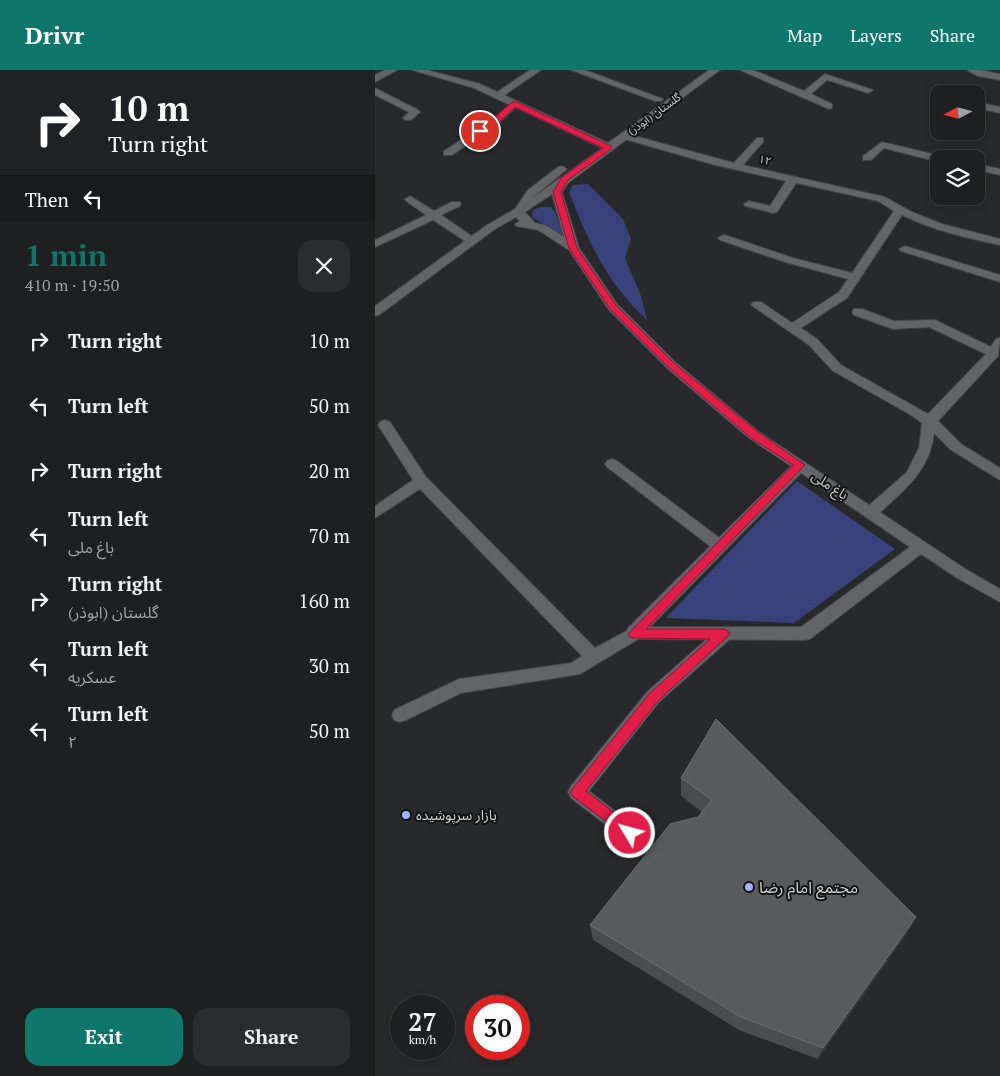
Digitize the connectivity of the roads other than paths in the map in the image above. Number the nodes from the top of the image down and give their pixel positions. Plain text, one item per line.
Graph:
1 (392, 70) edge
2 (417, 70) edge
3 (537, 70) edge
4 (576, 70) edge
5 (699, 70) edge
6 (715, 70) edge
7 (745, 70) edge
8 (972, 70) edge
9 (1000, 77) edge
10 (375, 79) edge
11 (867, 90) dead end
12 (375, 91) edge
13 (805, 95) junction
14 (497, 96) junction
15 (658, 99) junction
16 (669, 103) junction
17 (515, 104) junction
18 (829, 106) dead end
19 (985, 107) edge
20 (1000, 110) edge
21 (408, 118) dead end
22 (624, 136) junction
23 (601, 140) junction
24 (760, 140) dead end
25 (608, 147) junction
26 (448, 152) dead end
27 (930, 156) edge
28 (867, 158) dead end
29 (568, 164) dead end
30 (736, 167) junction
31 (985, 169) edge
32 (1000, 172) edge
33 (565, 179) junction
34 (793, 179) junction
35 (410, 198) dead end
36 (456, 204) dead end
37 (749, 204) dead end
38 (519, 211) junction
39 (899, 211) junction
40 (434, 215) junction
41 (530, 224) junction
42 (491, 227) junction
43 (724, 238) dead end
44 (472, 241) junction
45 (1000, 242) edge
46 (375, 244) edge
47 (573, 248) junction
48 (905, 249) dead end
49 (855, 277) junction
50 (1000, 279) edge
51 (757, 305) dead end
52 (375, 312) edge
53 (858, 312) dead end
54 (793, 328) junction
55 (997, 348) edge
56 (929, 422) junction
57 (385, 426) dead end
58 (611, 464) dead end
59 (800, 465) junction
60 (1000, 475) edge
61 (421, 481) junction
62 (871, 512) junction
63 (375, 513) edge
64 (720, 546) junction
65 (921, 546) junction
66 (1000, 596) edge
67 (634, 634) junction
68 (724, 634) junction
69 (594, 657) junction
70 (400, 715) dead end
71 (630, 833) dead end

1 - 10 street
2 - 14 street
3 - 14 street
4 - 15 street
5 - 15 street, گلستان (ابوذر)
6 - 16 street, گلستان (ابوذر)
7 - 13 street
8 - 9 street
11 - 13 street
12 - 21 street
13 - 18 street
14 - 17 street
15 - 16 street
15 - 23 street, گلستان (ابوذر)
16 - 22 street, گلستان (ابوذر)
17 - 23 street
17 - 26 street
19 - 20 street
22 - 23 street, ۱۲
22 - 25 street, گلستان (ابوذر)
22 - 30 street, ۱۲
23 - 25 street
24 - 30 street
25 - 33 street, گلستان (ابوذر)
27 - 28 street
29 - 38 street, گلستان (ابوذر)
30 - 34 street, ۱۲
31 - 32 street
33 - 38 street, گلستان (ابوذر)
33 - 47 street, باغ ملی
34 - 37 street
34 - 39 street, ۱۲
35 - 40 street
36 - 40 street
38 - 41 street
38 - 42 street, گلستان (ابوذر)
39 - 45 street, ۱۲
39 - 49 street
40 - 44 street
40 - 46 street
41 - 42 street, باغ ملی
41 - 47 street, باغ ملی
42 - 44 street, گلستان (ابوذر)
43 - 49 street
44 - 52 street, گلستان (ابوذر)
47 - 59 street, باغ ملی
48 - 50 street
49 - 54 street
51 - 54 street
53 - 55 street
54 - 56 street
55 - 56 street
56 - 60 street
56 - 62 street
57 - 61 street
58 - 64 street
59 - 62 street, باغ ملی
59 - 64 street
61 - 63 street
61 - 69 street
62 - 65 street, باغ ملی
64 - 67 street
65 - 66 street, باغ ملی
65 - 68 street
67 - 68 street
67 - 69 street
68 - 71 street
69 - 70 street

